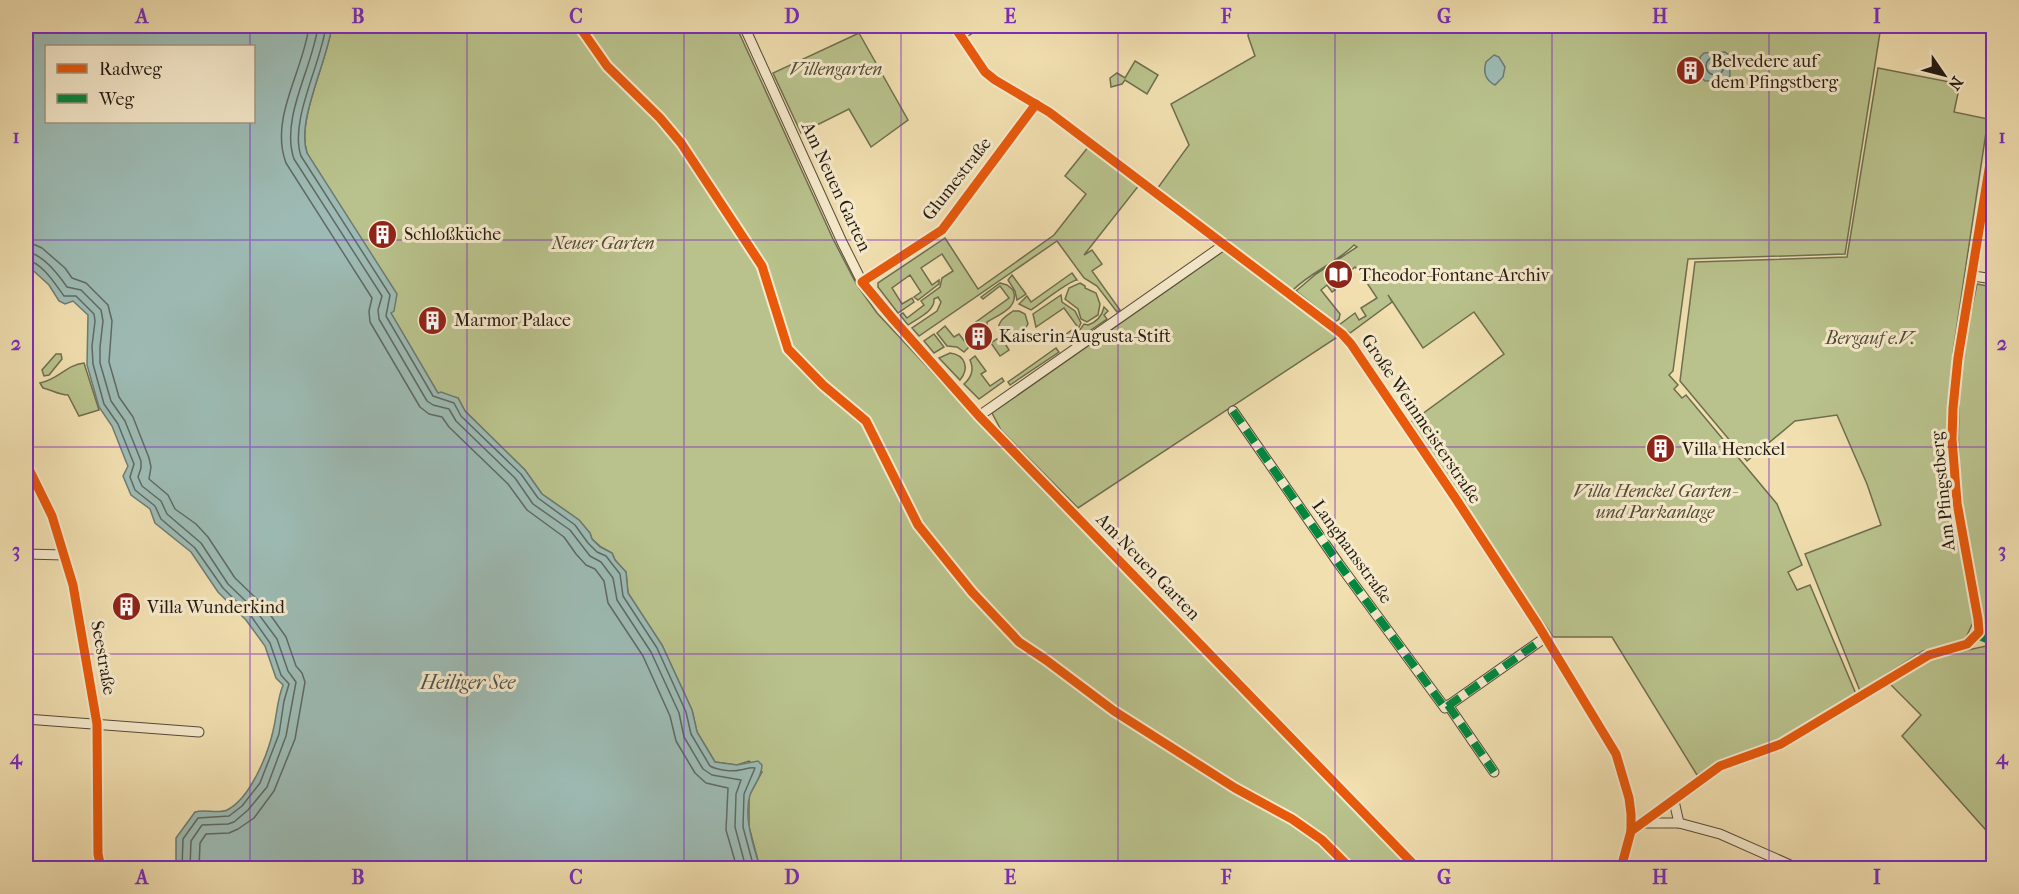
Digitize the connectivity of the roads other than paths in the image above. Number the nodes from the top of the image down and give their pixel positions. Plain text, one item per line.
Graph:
1 (744, 26) edge
2 (954, 26) edge
3 (975, 26) edge
4 (960, 35) junction
5 (1036, 104) junction
6 (1994, 139) edge
7 (1225, 244) junction
8 (1973, 276) junction
9 (1994, 279) edge
10 (862, 282) junction
11 (1233, 411) dead end
12 (979, 416) junction
13 (26, 463) edge
14 (26, 554) edge
15 (64, 555) junction
16 (1546, 637) junction
17 (1448, 705) junction
18 (26, 718) edge
19 (97, 724) junction
20 (199, 732) dead end
21 (1494, 772) dead end
22 (1674, 801) junction
23 (1644, 823) junction
24 (1679, 823) junction
25 (1631, 831) junction
26 (101, 868) edge
27 (1417, 868) edge
28 (1621, 868) edge
29 (1797, 868) edge

1 - 10 street, Am Neuen Garten
2 - 4 street, Große Weinmeisterstraße
3 - 4 street
4 - 5 street, Große Weinmeisterstraße
5 - 7 street, Große Weinmeisterstraße
5 - 10 street, Glumestraße
6 - 8 street, Am Pfingstberg
7 - 12 street
7 - 16 street, Große Weinmeisterstraße
8 - 9 street
8 - 22 street, Am Pfingstberg
10 - 12 street, Am Neuen Garten
11 - 17 street, Langhansstraße
12 - 27 street, Am Neuen Garten
13 - 15 street, Seestraße
14 - 15 street
15 - 19 street, Seestraße
16 - 17 street
16 - 25 street, Große Weinmeisterstraße
17 - 21 street, Langhansstraße
18 - 19 street
19 - 20 street
19 - 26 street, Seestraße
22 - 23 street, Am Pfingstberg
22 - 24 street
23 - 24 street
23 - 25 street, Am Pfingstberg
24 - 29 street
25 - 28 street, Große Weinmeisterstraße

